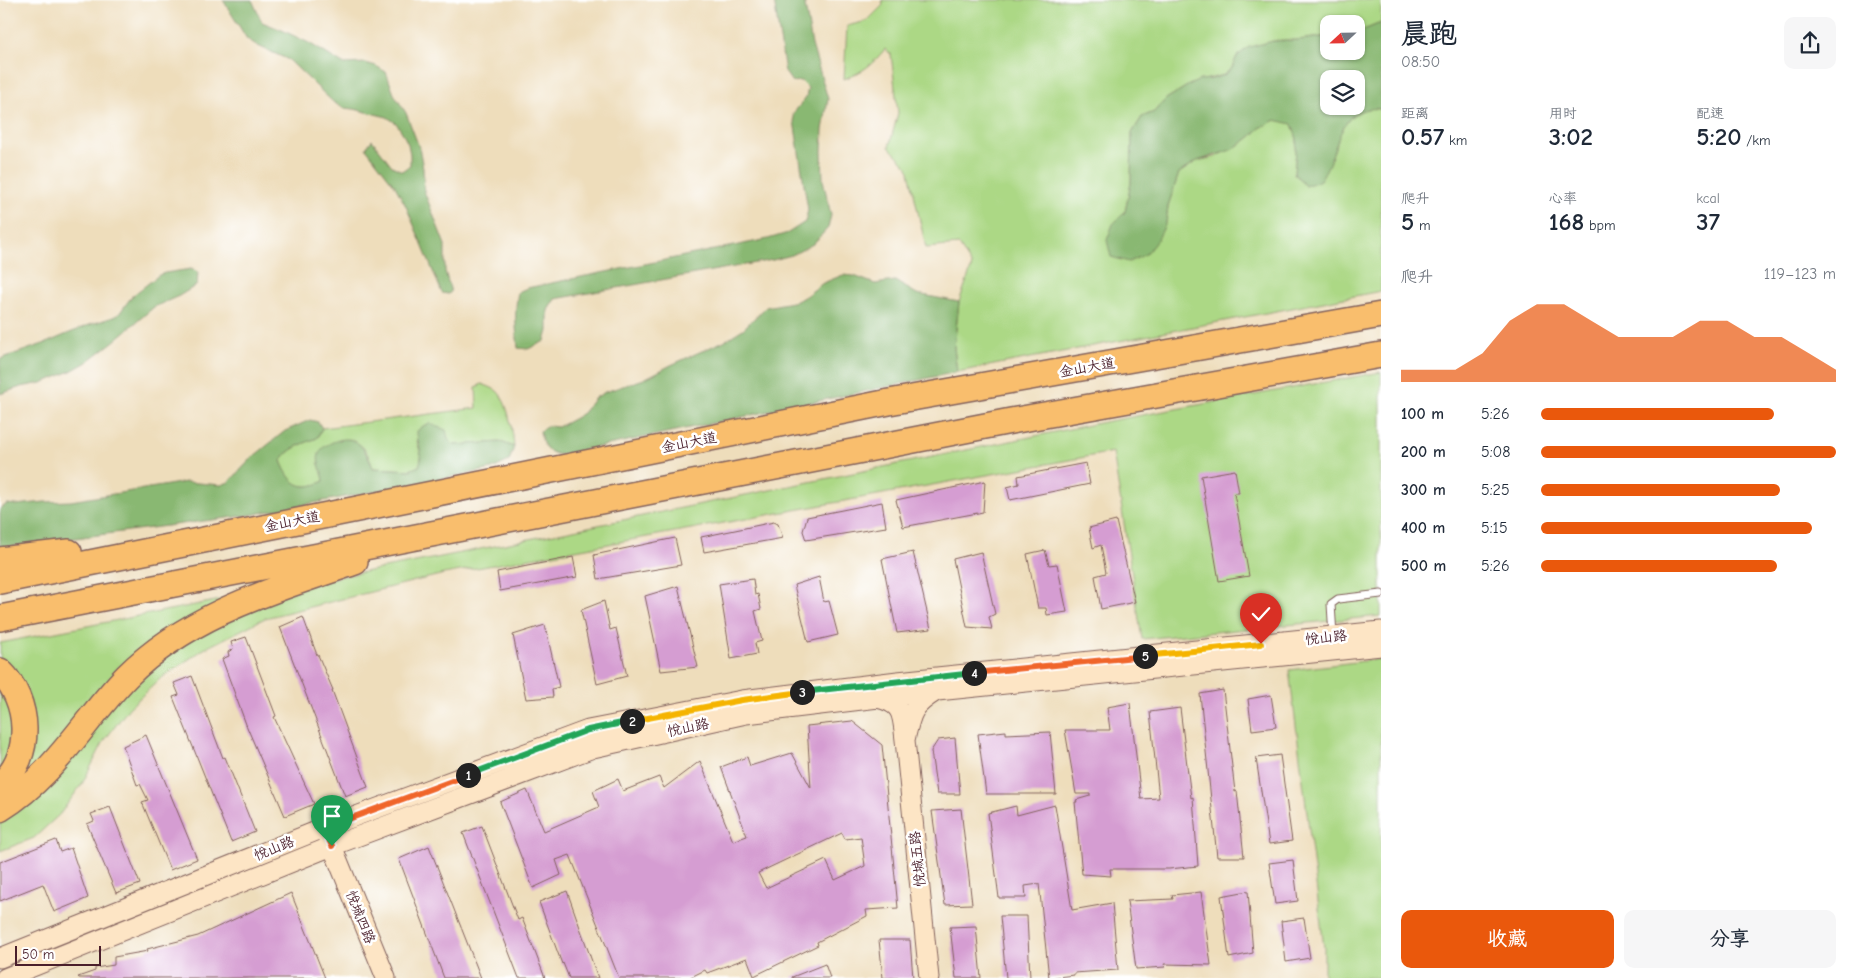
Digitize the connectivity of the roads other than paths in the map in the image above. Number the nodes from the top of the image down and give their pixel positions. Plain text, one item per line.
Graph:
1 (1381, 314) edge
2 (1381, 355) edge
3 (430, 534) junction
4 (222, 535) junction
5 (0, 560) edge
6 (0, 581) edge
7 (1381, 594) edge
8 (0, 618) edge
9 (1381, 631) edge
10 (1333, 636) junction
11 (1381, 646) edge
12 (0, 671) edge
13 (937, 691) junction
14 (876, 698) junction
15 (905, 740) junction
16 (0, 785) edge
17 (0, 809) edge
18 (324, 828) junction
19 (332, 846) junction
20 (0, 958) edge
21 (5, 978) edge
22 (386, 978) edge
23 (929, 978) edge

1 - 4 highway, 金山大道
2 - 3 highway
3 - 8 highway
3 - 17 highway
4 - 5 highway
4 - 6 highway, 金山大道
7 - 10 lane
9 - 10 main road, 悦山路
10 - 18 main road, 悦山路
11 - 13 main road, 悦山路
12 - 16 highway
13 - 14 main road, 悦山路
13 - 15 main road
14 - 15 main road, 悦城五路
14 - 19 main road, 悦山路
15 - 23 main road, 悦城五路
18 - 19 main road, 悦城四路
18 - 20 main road, 悦山路
19 - 21 main road, 悦山路
19 - 22 main road, 悦城四路

